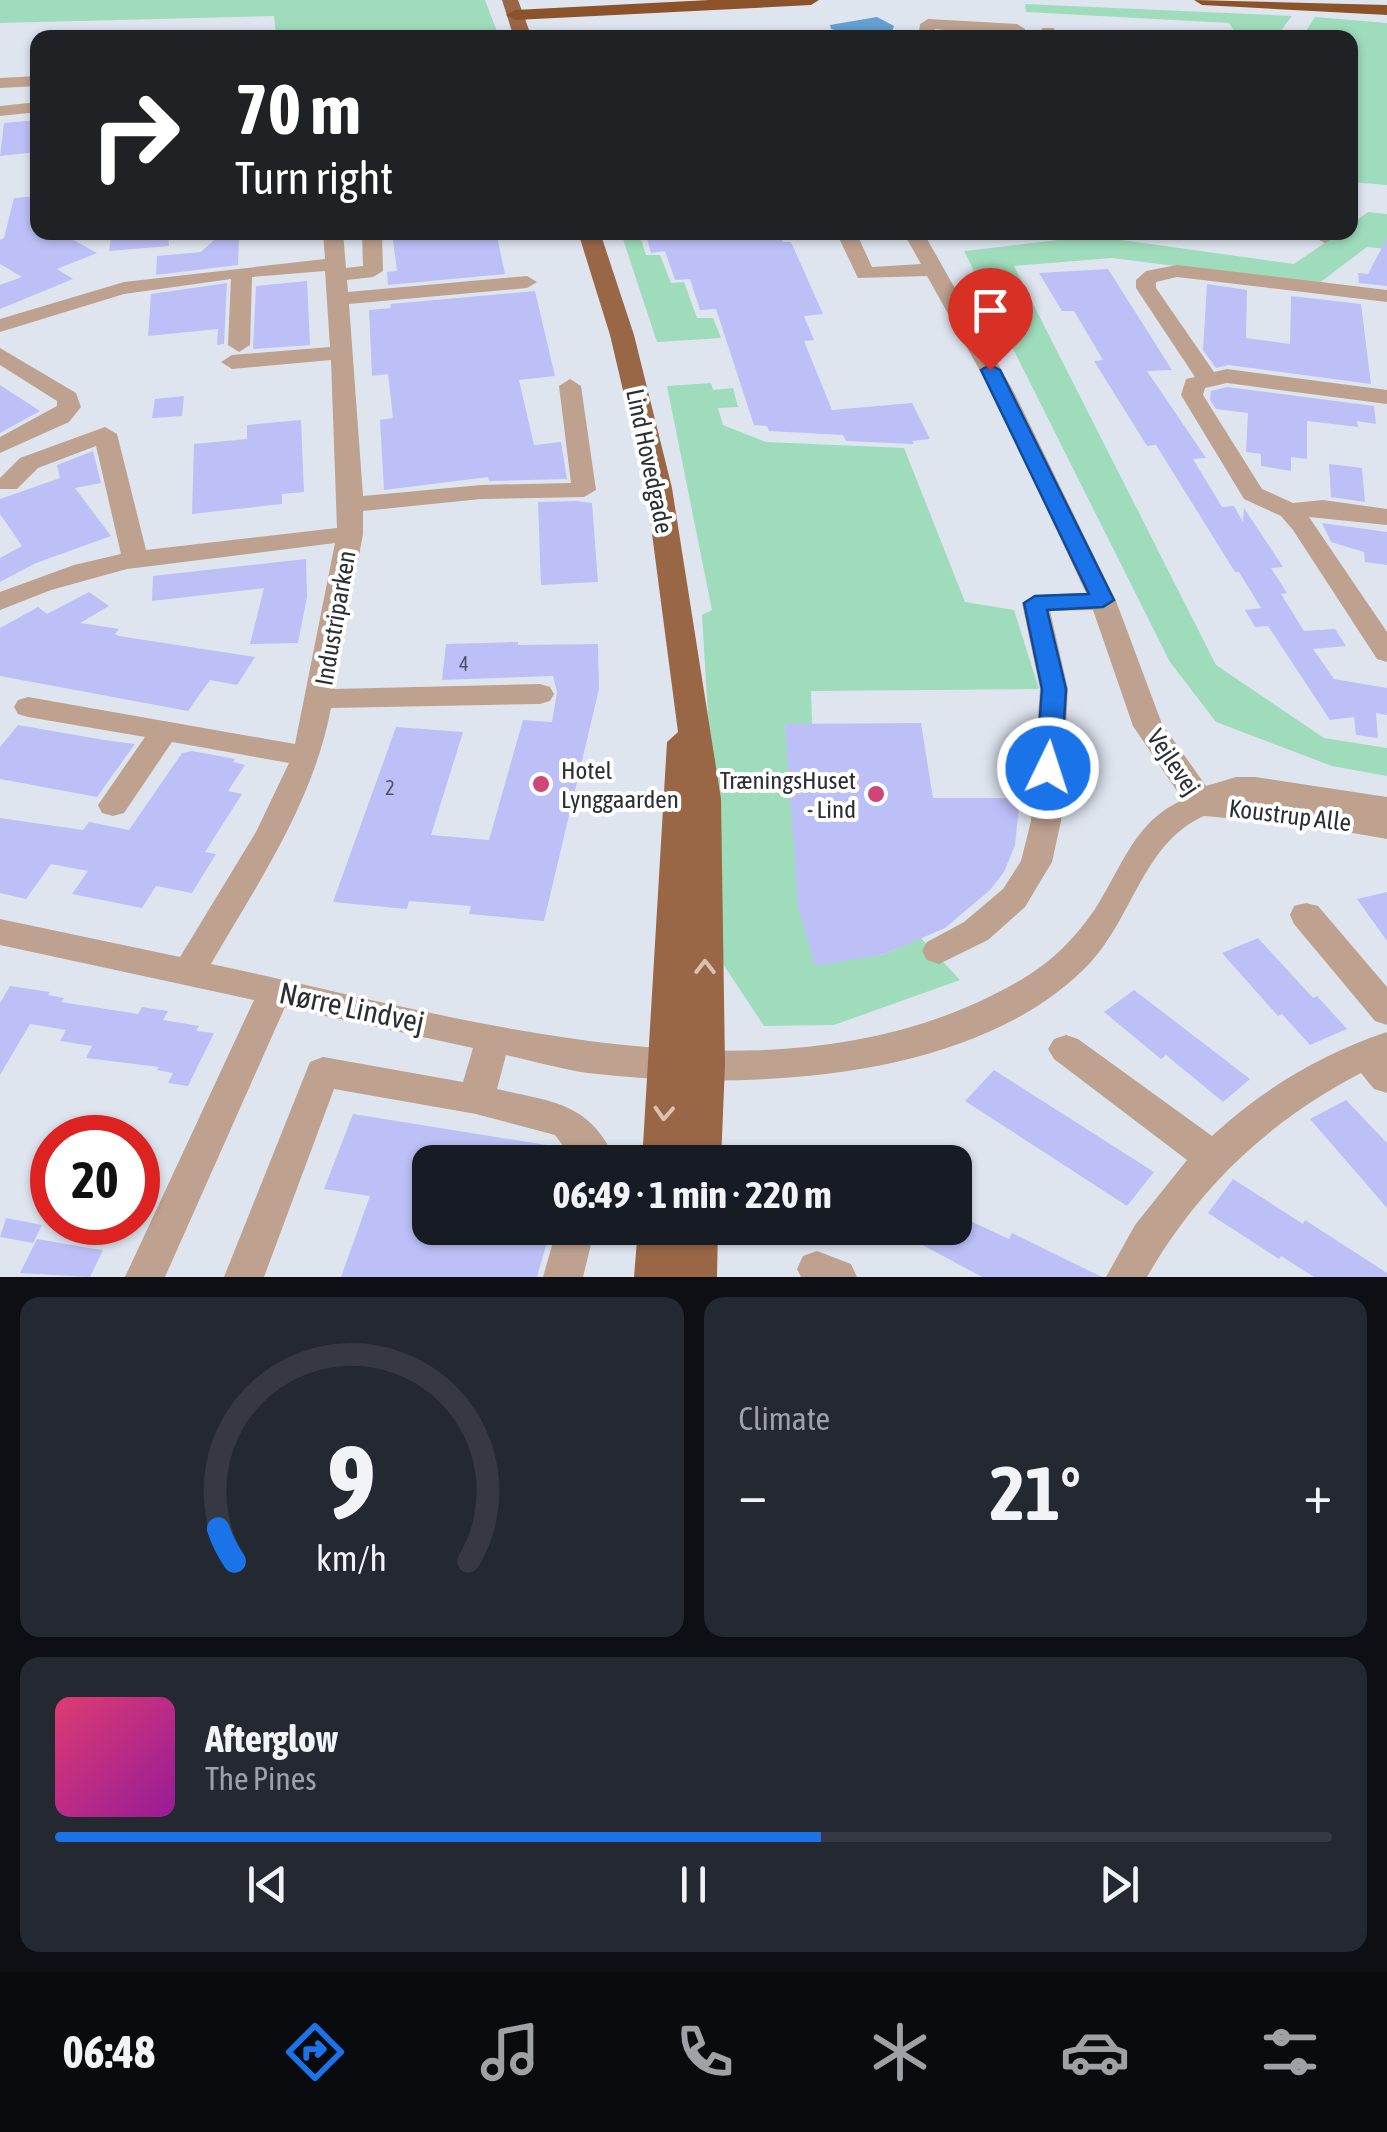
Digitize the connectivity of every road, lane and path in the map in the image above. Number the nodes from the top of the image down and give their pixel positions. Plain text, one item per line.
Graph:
1 (811, 0) edge
2 (1202, 0) edge
3 (1298, 0) edge
4 (512, 8) edge
5 (1387, 8) edge
6 (972, 30) edge
7 (1016, 30) edge
8 (30, 82) edge
9 (0, 84) edge
10 (30, 108) edge
11 (0, 111) edge
12 (333, 240) edge
13 (372, 240) edge
14 (591, 240) edge
15 (850, 240) edge
16 (917, 240) edge
17 (932, 269) junction
18 (242, 272) junction
19 (335, 280) junction
20 (527, 282) dead end
21 (1387, 296) edge
22 (0, 326) edge
23 (340, 353) junction
24 (0, 355) edge
25 (1207, 378) junction
26 (570, 386) dead end
27 (1387, 397) edge
28 (0, 446) edge
29 (8, 484) dead end
30 (351, 505) junction
31 (1290, 511) junction
32 (1387, 517) edge
33 (350, 534) junction
34 (136, 558) junction
35 (1103, 600) junction
36 (0, 602) edge
37 (1387, 653) edge
38 (540, 694) dead end
39 (320, 698) junction
40 (28, 706) dead end
41 (165, 731) junction
42 (307, 756) junction
43 (113, 805) dead end
44 (1203, 805) junction
45 (1387, 808) edge
46 (1387, 828) edge
47 (1306, 915) dead end
48 (0, 932) edge
49 (940, 951) dead end
50 (189, 972) junction
51 (275, 991) junction
52 (1387, 1011) edge
53 (494, 1037) junction
54 (1066, 1049) dead end
55 (1380, 1059) edge
56 (687, 1064) junction
57 (476, 1100) junction
58 (586, 1145) edge
59 (666, 1145) edge
60 (699, 1145) edge
61 (1211, 1157) junction
62 (572, 1245) edge
63 (658, 1245) edge
64 (697, 1245) edge
65 (144, 1277) edge
66 (244, 1277) edge
67 (564, 1277) edge
68 (656, 1277) edge
69 (695, 1277) edge
70 (1126, 1277) edge

1 - 4 highway
2 - 5 highway
3 - 5 highway
6 - 7 street
8 - 9 street
10 - 11 street
12 - 19 street, Industriparken
13 - 19 street
14 - 56 main road, Lind Hovedgade
15 - 17 street
16 - 17 street, Vejlevej
17 - 35 street, Vejlevej
18 - 19 street
18 - 22 street
18 - 23 street
19 - 20 street
19 - 23 street, Industriparken
21 - 25 street
23 - 30 street, Industriparken
24 - 28 street
25 - 27 street
25 - 31 street
26 - 30 street
29 - 34 street
30 - 33 street, Industriparken
31 - 32 street
31 - 37 street
33 - 34 street
33 - 39 street, Industriparken
34 - 36 street
35 - 44 street, Vejlevej
35 - 49 street
38 - 39 street
39 - 42 street, Industriparken
40 - 41 street
41 - 42 street
41 - 43 street
42 - 50 street, Industriparken
44 - 45 street, Koustrup Alle
44 - 46 street, Koustrup Alle
44 - 56 street, Vejlevej
47 - 52 street
48 - 50 street, Nørre Lindvej
50 - 51 street, Nørre Lindvej
51 - 53 street, Nørre Lindvej
51 - 65 street
53 - 56 street, Nørre Lindvej
53 - 57 street
54 - 61 street
55 - 61 street
56 -> 59 main road, Lind Hovedgade
56 - 60 main road, Lind Hovedgade
57 - 58 street
57 - 66 street
61 - 70 street
62 - 67 street
63 - 68 main road
64 - 69 main road

